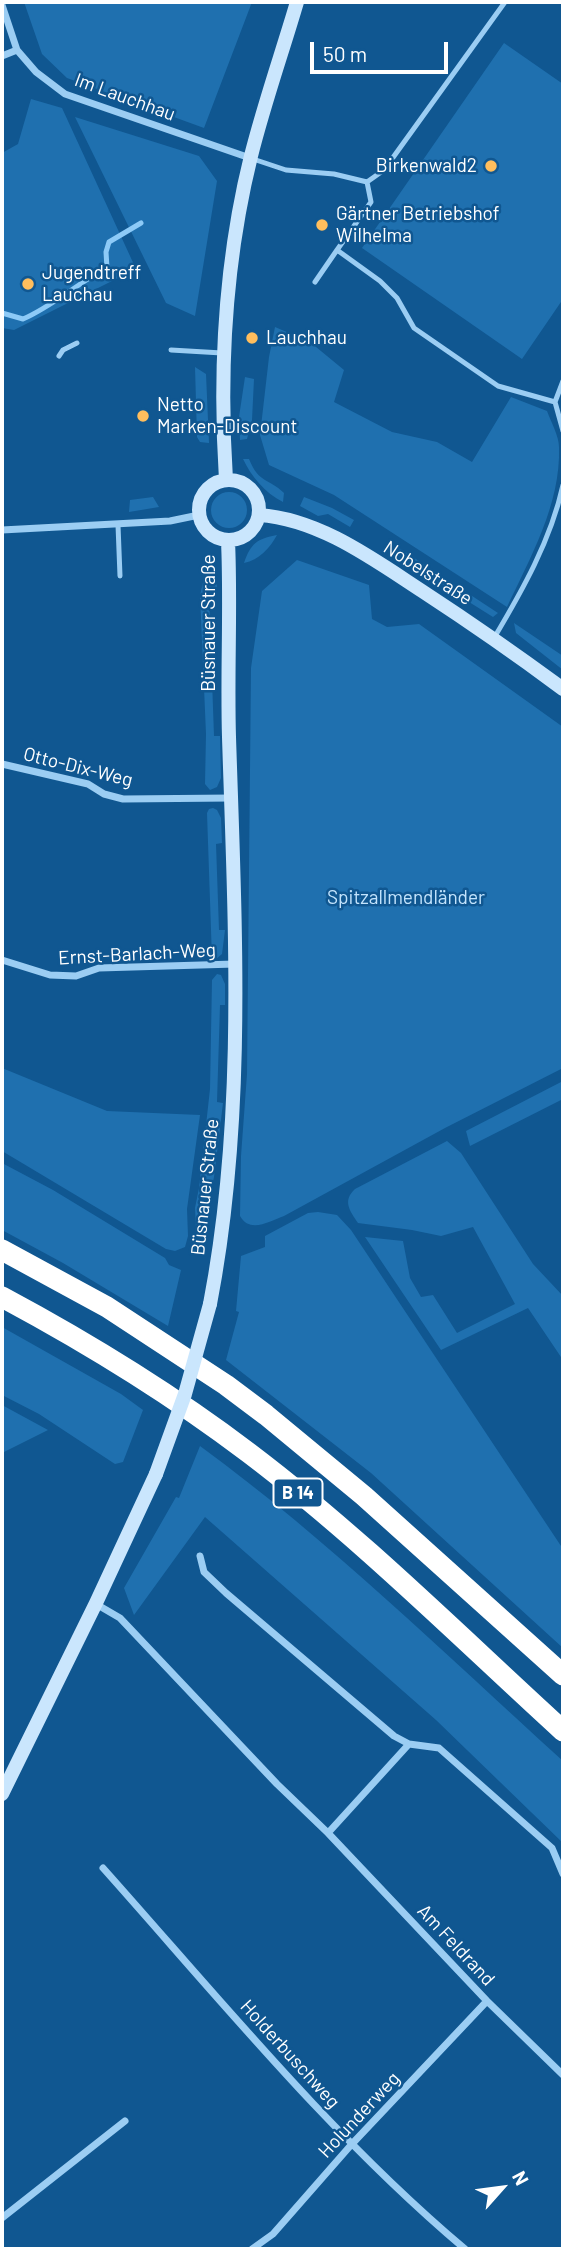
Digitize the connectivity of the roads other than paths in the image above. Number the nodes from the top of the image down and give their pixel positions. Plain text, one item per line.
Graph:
1 (297, 2) edge
2 (505, 2) edge
3 (2, 5) edge
4 (17, 50) junction
5 (2, 56) edge
6 (250, 158) junction
7 (367, 182) junction
8 (337, 250) junction
9 (314, 282) dead end
10 (77, 344) dead end
11 (171, 349) dead end
12 (225, 353) junction
13 (59, 356) dead end
14 (563, 381) edge
15 (555, 402) junction
16 (563, 431) edge
17 (226, 480) junction
18 (563, 485) edge
19 (199, 515) junction
20 (259, 515) junction
21 (118, 525) junction
22 (2, 530) edge
23 (228, 541) junction
24 (120, 576) dead end
25 (494, 638) junction
26 (563, 690) edge
27 (2, 764) edge
28 (231, 798) junction
29 (2, 960) edge
30 (235, 964) junction
31 (2, 1250) edge
32 (2, 1297) edge
33 (201, 1556) dead end
34 (96, 1603) junction
35 (563, 1675) edge
36 (563, 1731) edge
37 (409, 1744) junction
38 (2, 1794) edge
39 (328, 1833) junction
40 (103, 1868) dead end
41 (563, 1874) edge
42 (487, 2001) junction
43 (563, 2076) edge
44 (125, 2121) dead end
45 (351, 2146) junction
46 (2, 2218) edge
47 (252, 2249) edge
48 (465, 2249) edge

1 - 6 street
2 - 7 lane
3 - 4 street
4 - 5 street
4 - 6 street, Im Lauchhau
6 - 7 lane
6 - 12 street
7 - 8 lane
8 - 9 lane
8 - 15 lane
10 - 13 lane
11 - 12 lane
12 - 17 street
14 - 15 lane
15 - 16 lane
17 - 19 street
17 - 20 street
18 - 25 lane
19 - 21 street
19 - 23 street, Büsnauer Straße
20 - 23 street, Büsnauer Straße
20 - 25 street, Nobelstraße
21 - 22 street
21 - 24 lane
23 - 28 street, Büsnauer Straße
25 - 26 street, Nobelstraße
27 - 28 street, Otto-Dix-Weg
28 - 30 street, Büsnauer Straße
29 - 30 street, Ernst-Barlach-Weg
30 - 34 street, Büsnauer Straße, bridge
31 - 35 highway, B 14
32 - 36 highway, B 14
33 - 37 street
34 - 38 street, Büsnauer Straße
34 - 39 street, Am Feldrand
37 - 39 street
37 - 41 street
39 - 42 street, Am Feldrand
40 - 45 street, Holderbuschweg
42 - 43 street, Am Feldrand
42 - 45 street, Holunderweg
44 - 46 street
45 - 47 street, Holunderweg
45 - 48 street, Holderbuschweg

